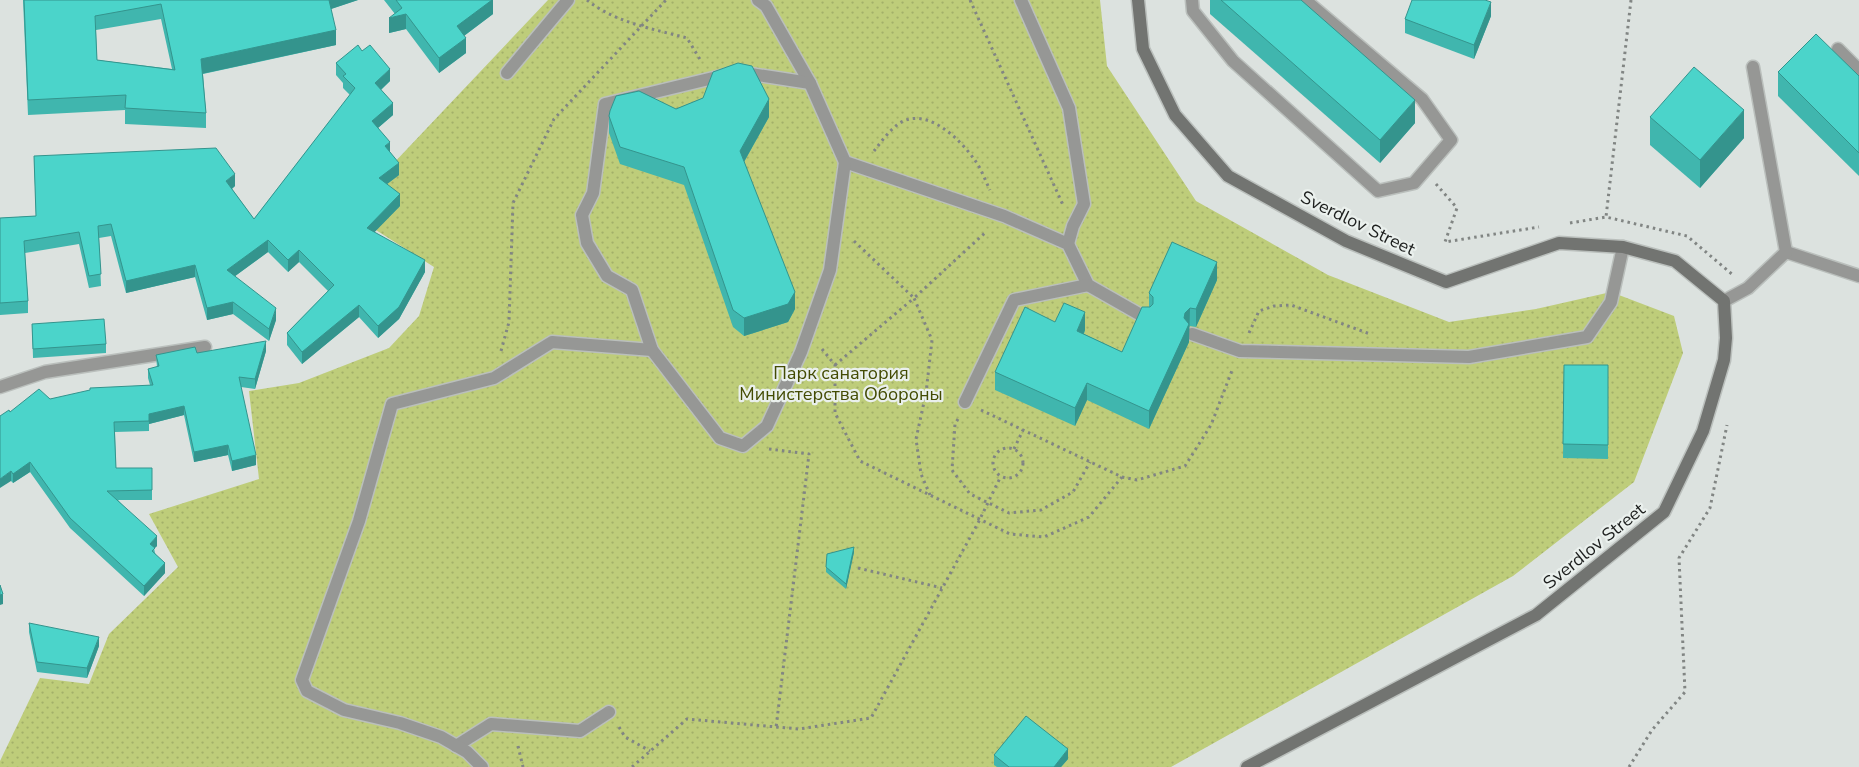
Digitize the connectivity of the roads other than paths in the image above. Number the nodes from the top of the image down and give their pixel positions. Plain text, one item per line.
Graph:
1 (568, 0) edge
2 (758, 0) edge
3 (1021, 0) edge
4 (1138, 0) edge
5 (1192, 0) edge
6 (1305, 0) edge
7 (1838, 49) dead end
8 (1753, 68) dead end
9 (1859, 70) edge
10 (507, 73) dead end
11 (810, 83) junction
12 (845, 162) junction
13 (1068, 244) junction
14 (1623, 248) junction
15 (1786, 252) junction
16 (1859, 276) edge
17 (1088, 285) junction
18 (1724, 301) junction
19 (1146, 318) edge
20 (1192, 334) dead end
21 (205, 347) dead end
22 (652, 350) junction
23 (0, 387) edge
24 (965, 402) road end
25 (609, 712) road end
26 (456, 746) junction
27 (482, 767) edge
28 (1247, 767) edge

1 - 10 lane
2 - 11 lane
3 - 13 lane
4 - 14 main road, Sverdlov Street
5 - 6 lane
7 - 9 lane
8 - 15 lane
11 - 12 lane
11 - 22 lane
12 - 13 lane
12 - 22 lane
13 - 17 lane
14 - 18 main road, Sverdlov Street
14 - 20 lane
15 - 16 lane
15 - 18 lane
17 - 19 lane
17 - 24 lane
18 - 28 main road, Sverdlov Street
21 - 23 lane
22 - 26 lane
25 - 26 lane
26 - 27 lane

